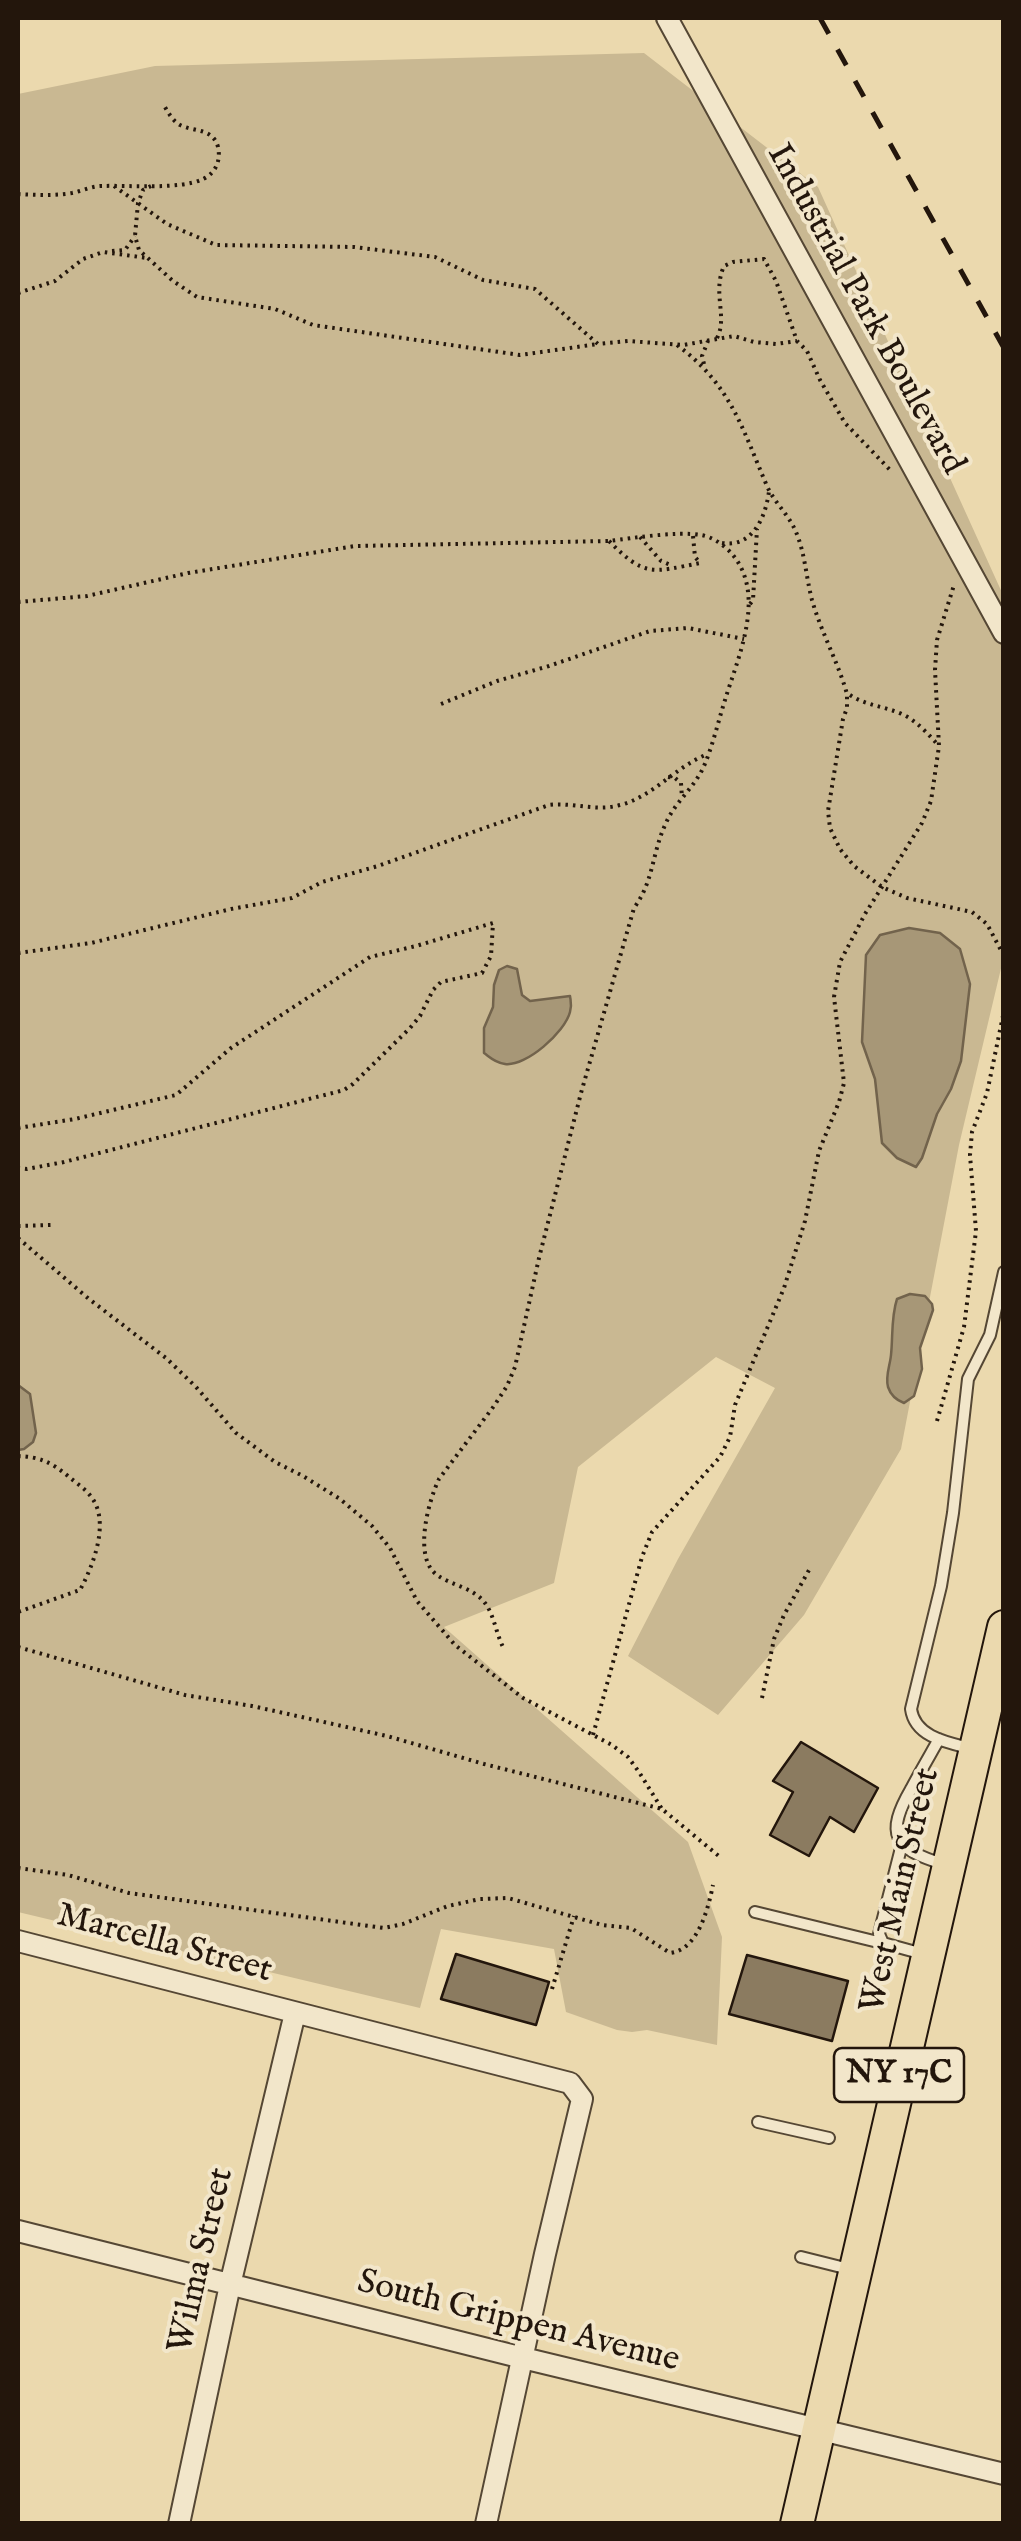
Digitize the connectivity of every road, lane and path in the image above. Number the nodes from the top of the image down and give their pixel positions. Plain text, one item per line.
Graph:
1 (666, 18) edge
2 (165, 108) dead end
3 (114, 186) junction
4 (151, 186) junction
5 (18, 194) edge
6 (138, 204) junction
7 (136, 236) junction
8 (102, 252) junction
9 (148, 258) junction
10 (18, 293) edge
11 (717, 338) junction
12 (708, 341) junction
13 (797, 341) junction
14 (598, 344) junction
15 (677, 345) junction
16 (706, 370) junction
17 (897, 479) dead end
18 (769, 491) junction
19 (756, 530) junction
20 (692, 535) junction
21 (640, 537) junction
22 (609, 542) junction
23 (722, 543) junction
24 (678, 567) junction
25 (954, 583) dead end
26 (18, 602) edge
27 (748, 605) junction
28 (1004, 634) edge
29 (744, 639) junction
30 (847, 694) junction
31 (441, 704) dead end
32 (938, 746) junction
33 (708, 754) junction
34 (668, 777) junction
35 (682, 799) junction
36 (882, 887) junction
37 (18, 953) edge
38 (1004, 956) edge
39 (1004, 1011) edge
40 (18, 1128) edge
41 (18, 1168) edge
42 (50, 1225) dead end
43 (18, 1226) edge
44 (18, 1238) edge
45 (1004, 1272) edge
46 (990, 1335) junction
47 (1004, 1337) edge
48 (937, 1421) dead end
49 (18, 1456) edge
50 (808, 1570) dead end
51 (18, 1612) edge
52 (1004, 1627) edge
53 (18, 1647) edge
54 (503, 1647) dead end
55 (762, 1698) dead end
56 (593, 1734) junction
57 (939, 1739) junction
58 (976, 1750) junction
59 (662, 1809) junction
60 (902, 1844) junction
61 (720, 1857) dead end
62 (948, 1865) junction
63 (18, 1868) edge
64 (713, 1885) dead end
65 (756, 1912) dead end
66 (574, 1916) junction
67 (18, 1941) edge
68 (883, 1943) junction
69 (927, 1954) junction
70 (552, 1989) dead end
71 (295, 2013) junction
72 (846, 2062) dead end
73 (900, 2075) junction
74 (758, 2122) dead end
75 (829, 2138) dead end
76 (18, 2231) edge
77 (801, 2257) dead end
78 (854, 2270) junction
79 (230, 2285) junction
80 (523, 2358) junction
81 (818, 2431) junction
82 (1004, 2474) edge
83 (179, 2524) edge
84 (486, 2524) edge
85 (797, 2524) edge

1 - 28 street, Industrial Park Boulevard
2 - 4 path
3 - 4 path
3 - 5 path
3 - 6 path
4 - 6 path
6 - 7 path
6 - 14 path
7 - 8 path
7 - 9 path
8 - 9 path
8 - 10 path
9 - 14 path
11 - 12 path
11 - 13 path
11 - 13 path
12 - 15 path
12 - 16 path
13 - 17 path
14 - 15 path
15 - 16 path
16 - 18 path
18 - 19 path
18 - 30 path
19 - 23 path
19 - 27 path
20 - 21 path
20 - 23 path
20 - 24 path
21 - 22 path
21 - 24 path
22 - 24 path
22 - 26 path
23 - 27 path
25 - 32 path
27 - 29 path
29 - 31 path
29 - 33 path
30 - 32 path
30 - 36 path
32 - 36 path
33 - 34 path
33 - 35 path
34 - 35 path
34 - 37 path
35 - 54 path
36 - 38 path
36 - 56 path
39 - 48 path
40 - 41 path
42 - 43 path
44 - 56 path
45 - 46 lane
46 - 47 lane
46 - 57 lane
49 - 51 path
50 - 55 path
52 - 58 main road, West Main Street / NY 17C
53 - 59 path
56 - 59 path
57 - 58 lane
57 - 60 lane
58 - 62 main road, West Main Street / NY 17C
59 - 61 path
60 - 62 lane
60 - 68 lane
62 - 69 main road, West Main Street / NY 17C
63 - 66 path
64 - 66 path
65 - 68 lane
66 - 70 path
67 - 71 street, Marcella Street
68 - 69 lane
69 - 73 main road, West Main Street / NY 17C
71 - 79 street, Wilma Street
71 - 80 street, Marcella Street
72 - 73 lane
73 - 78 main road, West Main Street / NY 17C
74 - 75 lane
76 - 79 street, South Grippen Avenue
77 - 78 lane
78 - 81 main road, West Main Street / NY 17C
79 - 80 street, South Grippen Avenue
79 - 83 street, Wilma Street
80 - 81 street, South Grippen Avenue
80 - 84 street
81 - 82 street, South Grippen Avenue
81 - 85 main road, West Main Street / NY 17C

